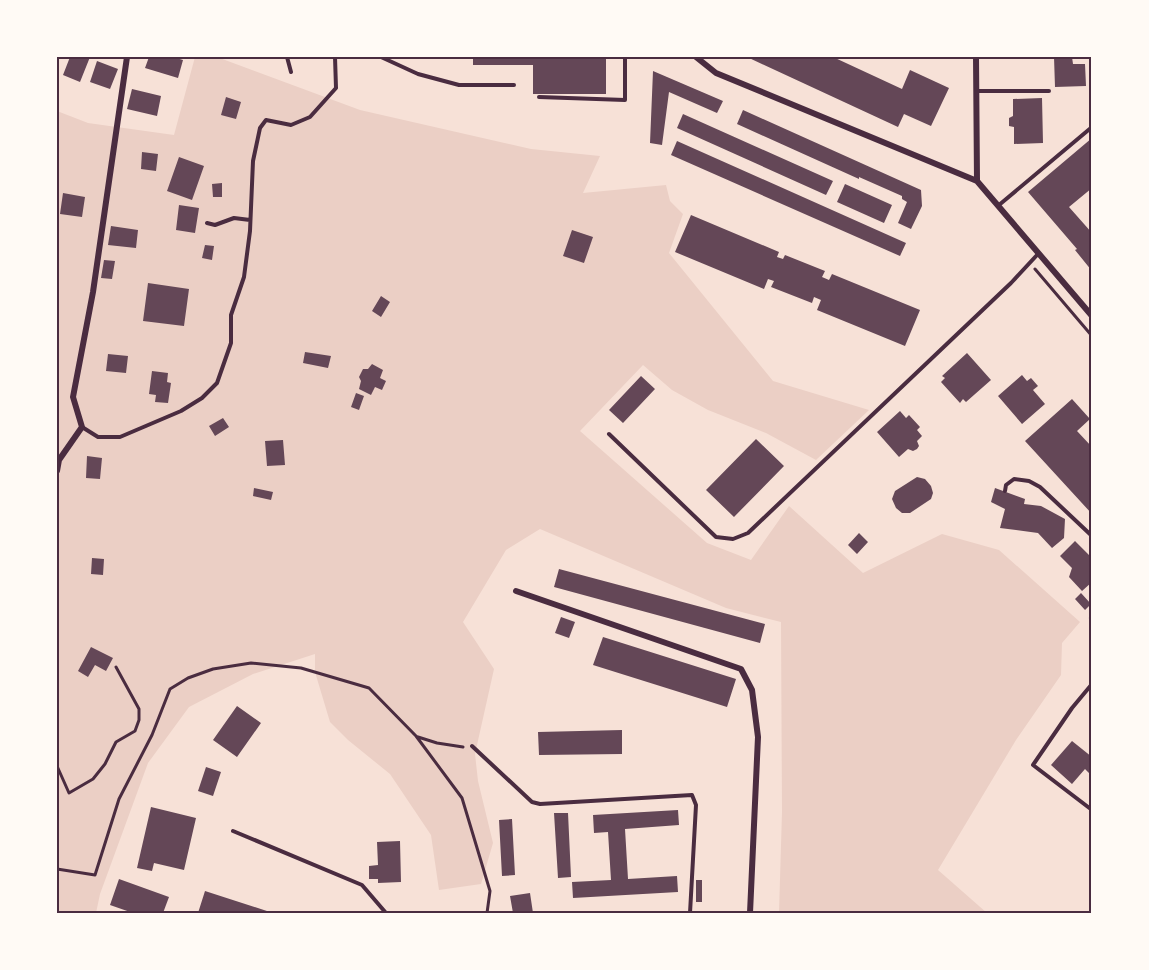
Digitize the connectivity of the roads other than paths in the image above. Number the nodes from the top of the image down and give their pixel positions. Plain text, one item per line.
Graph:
1 (127, 57) edge
2 (287, 57) edge
3 (335, 57) edge
4 (381, 57) edge
5 (625, 57) edge
6 (696, 57) edge
7 (976, 57) edge
8 (291, 72) dead end
9 (514, 85) dead end
10 (976, 91) junction
11 (1049, 91) dead end
12 (539, 97) dead end
13 (1092, 127) edge
14 (977, 181) junction
15 (999, 206) junction
16 (250, 219) junction
17 (207, 223) dead end
18 (1039, 254) junction
19 (1092, 316) edge
20 (82, 427) junction
21 (609, 434) dead end
22 (57, 471) edge
23 (1005, 491) dead end
24 (1092, 536) edge
25 (516, 591) dead end
26 (1092, 684) edge
27 (472, 746) road end
28 (1092, 810) edge
29 (233, 831) dead end
30 (386, 913) edge
31 (690, 913) edge
32 (750, 913) edge

1 - 20 street
2 - 8 lane
3 - 16 lane
4 - 9 lane
5 - 12 lane
6 - 14 street
7 - 10 street
10 - 11 lane
10 - 14 street
13 - 15 lane
14 - 15 street
15 - 18 street
16 - 17 lane
16 - 20 lane
18 - 19 street
18 - 21 lane
20 - 22 street
23 - 24 lane
25 - 32 street
26 - 28 lane
27 - 31 lane
29 - 30 lane

